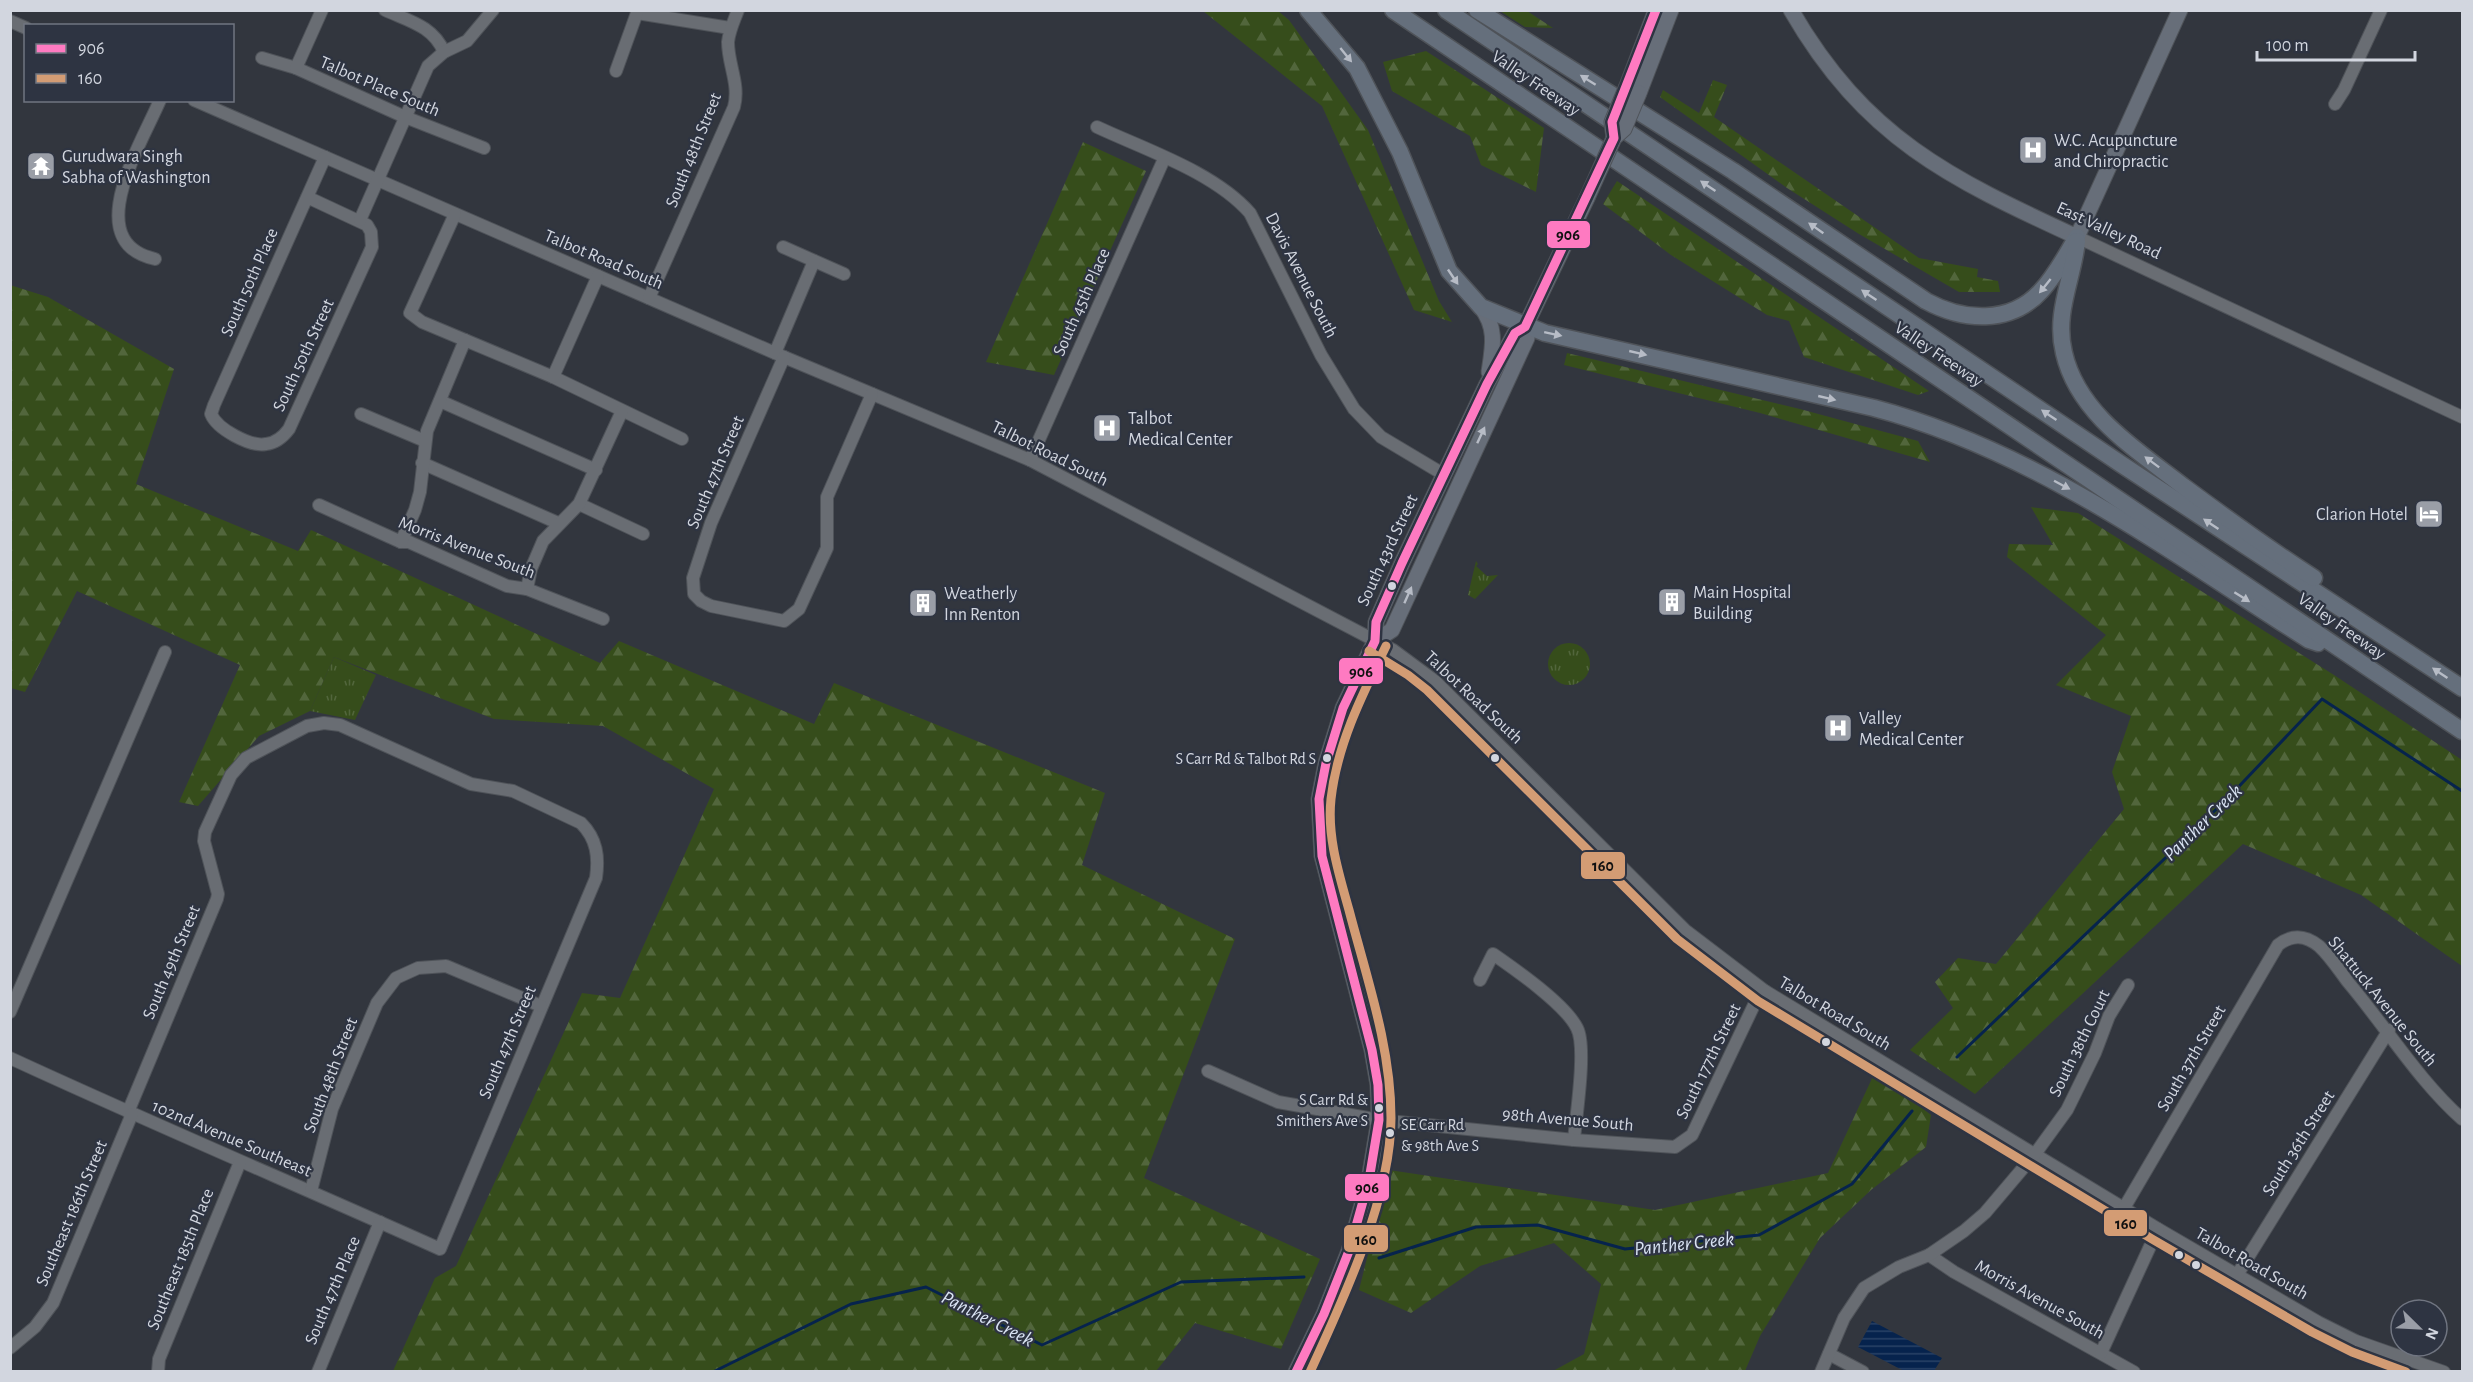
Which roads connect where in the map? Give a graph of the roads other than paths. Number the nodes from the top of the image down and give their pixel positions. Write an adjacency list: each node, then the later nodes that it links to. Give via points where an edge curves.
1 (322, 10): 21 (street)
2 (385, 10): 19 (street, via 428,28)
3 (493, 10): 19 (street, via 467,41)
4 (738, 10): 18 (street, South 48th Street)
5 (1308, 10): 43 (highway, one-way to 43, via 1357,68 1400,152 1449,271)
6 (1393, 10): 69 (highway, Valley Freeway)
7 (1409, 10): 73 (highway)
8 (1446, 10): 71 (highway, Valley Freeway, one-way to 8, via 2131,471)
9 (1477, 10): 36 (highway, one-way to 9, via 2041,292 2030,300 1997,315 1954,315 1926,302 1733,171)
10 (1656, 10): 23 (main road, South 43rd Street)
11 (1671, 10): 23 (main road, South 43rd Street)
12 (1791, 10): 36 (main road, East Valley Road, via 1835,78 1904,143 1983,193)
13 (2180, 10): 36 (main road)
14 (2381, 10): 26 (street)
15 (637, 12): 18 (street); 22 (street)
16 (10, 21): 17 (street)
17 (24, 27)
18 (730, 28): 42 (street, South 48th Street, via 734,107)
19 (444, 52): 27 (street, via 428,66)
20 (262, 58): 21 (street, Talbot Place South)
21 (296, 68): 27 (street, Talbot Place South)
22 (616, 71)
23 (1633, 90): 44 (main road, South 43rd Street, bridge, via 1624,129 1614,138)
24 (159, 102): 38 (street, via 122,187 117,214 129,247)
25 (199, 102): 30 (street, Talbot Road South)
26 (2335, 104)
27 (405, 117): 29 (street, Talbot Place South); 32 (street)
28 (1097, 128): 31 (street, Davis Avenue South)
29 (484, 148)
30 (325, 157): 32 (street, Talbot Road South); 33 (street, South 50th Place)
31 (1164, 159): 57 (street, South 45th Place); 60 (street, Davis Avenue South, via 1216,184 1241,202 1321,355 1354,409 1381,437)
32 (377, 180): 34 (street, Talbot Road South); 35 (street)
33 (307, 197): 35 (street); 54 (street, South 50th Place, via 214,405)
34 (455, 214): 41 (street, Talbot Road South); 45 (street, via 410,313)
35 (360, 220): 54 (street, South 50th Street, via 371,232 372,247 289,429 276,441 258,444)
36 (2077, 237): 53 (street, East Valley Road); 71 (highway, one-way to 36, via 2385,625 2235,525 2116,434 2096,412 2076,386 2062,339 2061,316 2075,264)
37 (783, 247): 39 (street)
38 (155, 259)
39 (814, 261): 40 (street); 46 (street, South 47th Street)
40 (844, 274)
41 (598, 276): 42 (street, Talbot Road South); 47 (street)
42 (650, 298): 46 (street, Talbot Road South)
43 (1480, 307): 44 (highway); 48 (main road, via 1491,320 1494,339)
44 (1526, 327): 48 (main road, South 43rd Street, via 1515,333); 68 (main road, South 43rd Street, one-way to 44, via 1392,630 1527,338); 69 (highway, one-way to 69, via 1874,408 1960,435 2069,488 2309,640)
45 (465, 340): 47 (street); 50 (street)
46 (780, 355): 49 (street, Talbot Road South); 49 (street, South 47th Street, via 711,523 693,578 694,594 701,602 784,621 799,609 827,548 827,497)
47 (553, 377): 51 (street)
48 (1486, 384): 60 (main road, South 43rd Street)
49 (872, 394): 57 (street, Talbot Road South)
50 (440, 401): 56 (street); 59 (street)
51 (622, 411): 55 (street); 59 (street)
52 (361, 414): 56 (street)
53 (2463, 417)
54 (214, 423)
55 (682, 439)
56 (425, 441): 58 (street)
57 (1030, 460): 68 (street, Talbot Road South)
58 (422, 463): 63 (street); 65 (street, via 415,510)
59 (596, 470): 61 (street)
60 (1443, 474): 68 (main road, South 43rd Street, via 1376,620)
61 (579, 504): 63 (street); 64 (street)
62 (319, 505): 65 (street, Morris Avenue South)
63 (558, 523): 66 (street, via 543,541)
64 (643, 534)
65 (400, 542): 66 (street, Morris Avenue South, via 410,542 507,586)
66 (526, 590): 67 (street, Morris Avenue South)
67 (603, 619)
68 (1375, 641): 79 (street, Talbot Road South, via 1435,681 1685,930); 87 (main road, via 1335,730 1319,799 1322,856 1372,1050)
69 (2340, 649): 74 (highway, Valley Freeway)
70 (165, 652): 81 (street)
71 (2418, 658): 72 (highway, Valley Freeway, one-way to 71)
72 (2463, 688)
73 (2463, 719)
74 (2463, 731)
75 (596, 847): 80 (street, South 47th Street, via 596,878); 85 (street, South 49th Street, via 581,823 513,791 471,784 340,725 307,726 246,758 231,775 205,832 217,900)
76 (2298, 936): 82 (street, Shattuck Avenue South, via 2319,946); 93 (street, South 37th Street, via 2288,937 2278,945)
77 (1480, 980): 88 (street, via 1493,954 1568,1015 1578,1029 1581,1045)
78 (2128, 985): 90 (street, South 38th Court, via 2109,1016 2067,1110)
79 (1765, 991): 89 (street, South 177th Street, via 1754,1005 1692,1135); 90 (street, Talbot Road South)
80 (541, 1006): 92 (street, South 48th Street, via 446,966 418,968 396,978 377,1003 332,1109); 96 (street, South 47th Street)
81 (10, 1011)
82 (2389, 1030): 86 (street, Shattuck Avenue South, via 2423,1079); 98 (street, South 36th Street)
83 (10, 1058): 85 (street, 102nd Avenue Southeast)
84 (1208, 1071): 87 (street, 98th Avenue South, via 1278,1102)
85 (130, 1113): 91 (street, 102nd Avenue Southeast); 99 (street, Southeast 186th Street, via 52,1303 34,1327)
86 (2463, 1119)
87 (1379, 1120): 88 (street, 98th Avenue South); 104 (main road, via 1369,1180 1349,1251)
88 (1574, 1140): 89 (street, 98th Avenue South, via 1675,1147)
89 (1681, 1144)
90 (2035, 1154): 93 (street, Talbot Road South); 97 (street, South 38th Court, via 1984,1213)
91 (240, 1162): 92 (street, 102nd Avenue Southeast); 102 (street, Southeast 185th Place, via 159,1359)
92 (311, 1191): 94 (street, 102nd Avenue Southeast)
93 (2124, 1208): 95 (street, Talbot Road South)
94 (380, 1222): 96 (street, 102nd Avenue Southeast); 103 (street, South 47th Place)
95 (2158, 1229): 98 (street, Talbot Road South); 100 (street)
96 (440, 1249)
97 (1929, 1255): 100 (street, Morris Avenue South); 101 (street, South 38th Court, via 1864,1288 1844,1318)
98 (2237, 1275): 108 (street, Talbot Road South, via 2356,1341)
99 (10, 1348)
100 (2101, 1353): 107 (street, Morris Avenue South)
101 (1829, 1354): 105 (street, South 38th Court); 106 (street)
102 (158, 1371)
103 (318, 1371)
104 (1296, 1371)
105 (1821, 1371)
106 (1863, 1371)
107 (2134, 1371)
108 (2444, 1371)

